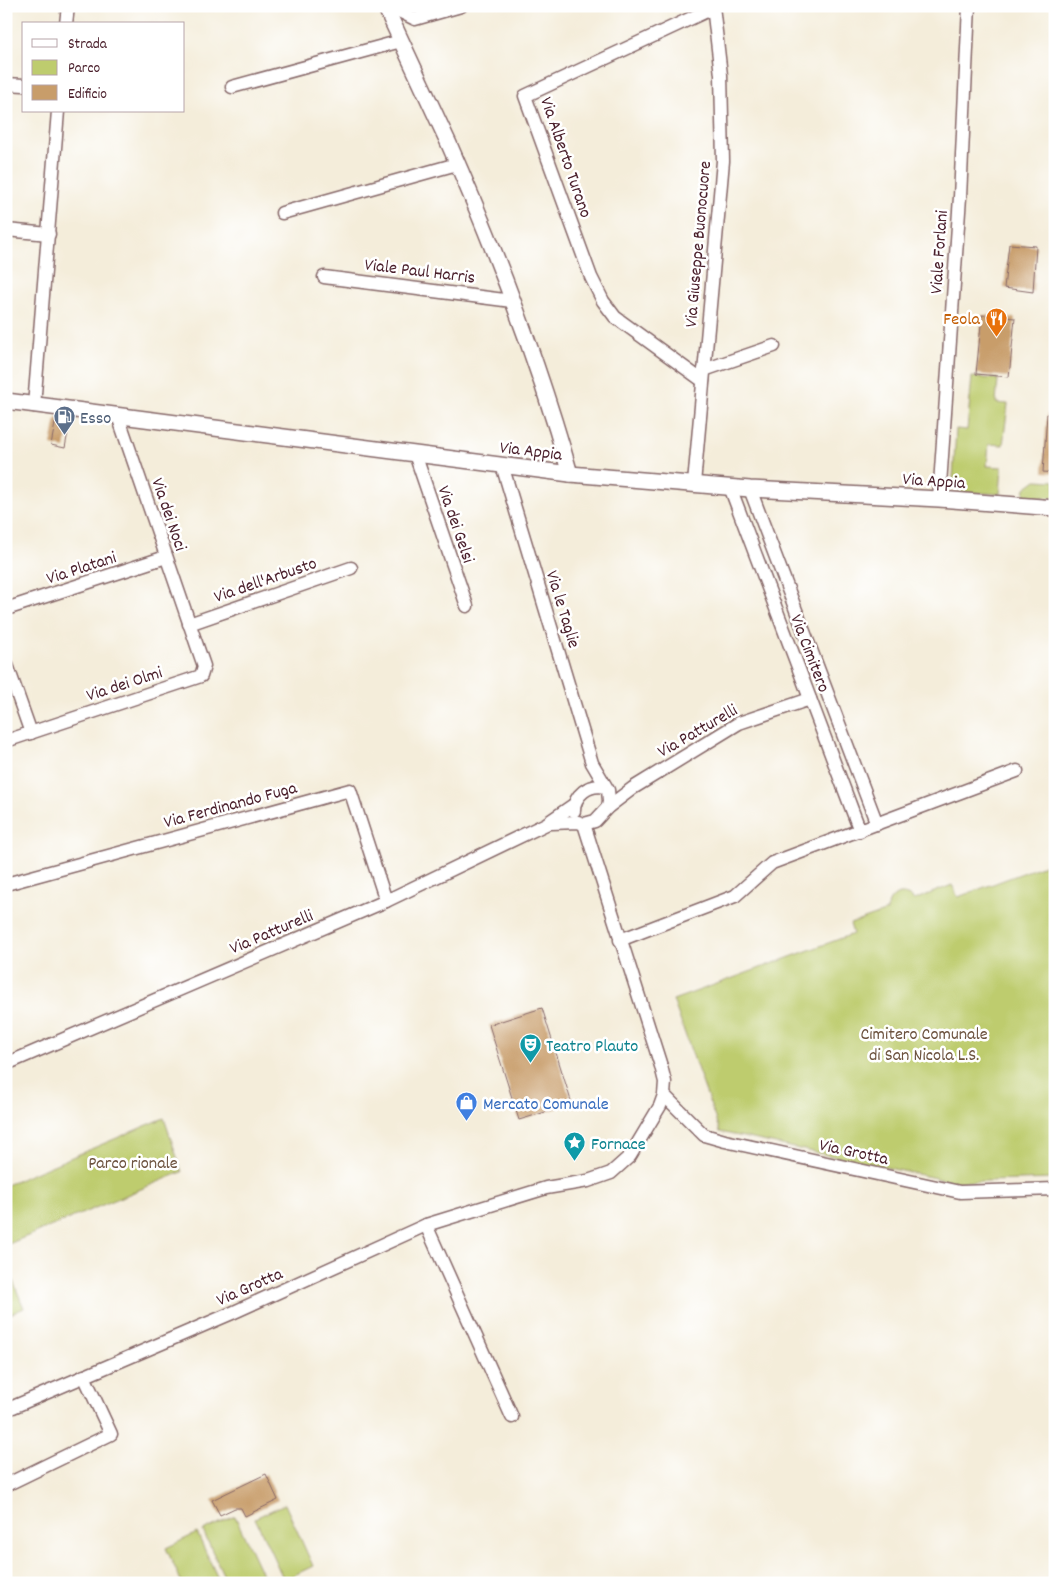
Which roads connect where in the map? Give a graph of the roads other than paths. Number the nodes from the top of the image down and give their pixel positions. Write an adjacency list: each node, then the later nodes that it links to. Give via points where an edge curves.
1 (68, 6): 6 (street)
2 (387, 6): 3 (street, via 415,19); 7 (street, Viale Paul Harris)
3 (461, 6)
4 (969, 6): 29 (street, Viale Forlani, via 960,197)
5 (713, 7): 19 (street, Via Giuseppe Buonocuore, via 721,75 723,161); 19 (street, Via Alberto Turano, via 525,96 591,277 603,301 615,317)
6 (66, 22)
7 (401, 41): 10 (street); 12 (street, Viale Paul Harris)
8 (6, 84): 9 (street)
9 (22, 85)
10 (232, 87)
11 (58, 112): 15 (street)
12 (457, 164): 13 (street); 17 (street, Viale Paul Harris)
13 (282, 213)
14 (6, 230): 15 (street)
15 (49, 234): 21 (street)
16 (324, 277): 17 (street, Viale Paul Harris)
17 (512, 301): 25 (street, Viale Paul Harris, via 540,376)
18 (774, 346): 19 (street)
19 (704, 375): 26 (street, Via Giuseppe Buonocuore)
20 (6, 401): 21 (street, Via Appia)
21 (34, 406): 22 (street, Via Appia)
22 (118, 416): 23 (street, Via Appia); 31 (street, Via dei Noci)
23 (415, 454): 24 (street, Via Appia); 33 (street, Via dei Gelsi)
24 (502, 465): 25 (street, Via Appia); 40 (street, Via le Taglie)
25 (570, 474): 26 (street, Via Appia)
26 (694, 484): 27 (street, Via Appia)
27 (730, 487): 28 (street, Via Appia); 37 (street, Via Cimitero)
28 (750, 489): 29 (street, Via Appia); 49 (street, Via Cimitero)
29 (939, 499): 30 (street, Via Appia)
30 (1055, 508)
31 (166, 557): 34 (street, Via Platani); 35 (street, Via dei Noci)
32 (351, 568): 35 (street, Via dell'Arbusto)
33 (467, 606)
34 (6, 609)
35 (190, 624): 38 (street, Via dei Olmi, via 204,666 201,676)
36 (6, 662): 38 (street)
37 (810, 698): 44 (street, Via Patturelli, via 739,722); 50 (street, Via Cimitero)
38 (31, 733): 39 (street, Via dei Olmi)
39 (6, 741)
40 (592, 763): 42 (street, Via le Taglie); 43 (street, Via le Taglie)
41 (1017, 771): 49 (street)
42 (589, 788): 43 (street, Via Patturelli, via 599,785); 45 (street, Via Patturelli)
43 (606, 788): 44 (street, Via Patturelli); 46 (street, via 610,801)
44 (632, 788): 46 (street, Via Patturelli)
45 (575, 804): 47 (street, via 574,814); 48 (street, Via Patturelli)
46 (608, 807): 47 (street, Via Patturelli)
47 (586, 822): 48 (street, Via Patturelli); 53 (street)
48 (546, 824): 52 (street, Via Patturelli)
49 (877, 824): 50 (street)
50 (860, 831): 53 (street, via 772,863 735,896)
51 (6, 884): 52 (street, Via Ferdinando Fuga, via 350,790)
52 (386, 901): 54 (street, Via Patturelli)
53 (620, 940): 55 (street, via 661,1066)
54 (6, 1064)
55 (664, 1095): 56 (street, Via Grotta, via 704,1135 725,1141 960,1192); 57 (street, Via Grotta, via 638,1145 611,1173 588,1181 546,1188)
56 (1055, 1189)
57 (426, 1225): 58 (street, Via Grotta); 60 (street)
58 (84, 1376): 59 (street, Via Grotta); 61 (street, via 111,1434)
59 (7, 1407)
60 (512, 1417)
61 (6, 1485)

